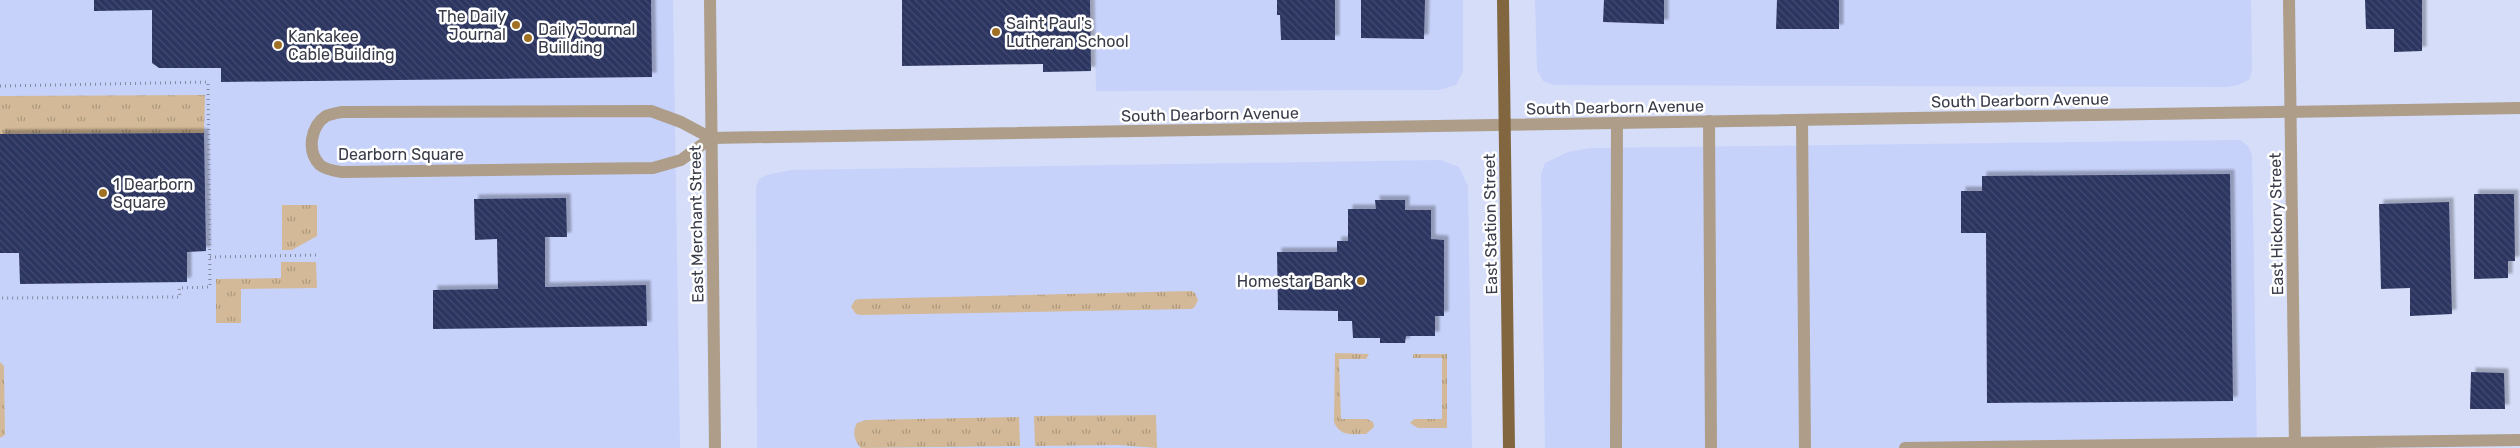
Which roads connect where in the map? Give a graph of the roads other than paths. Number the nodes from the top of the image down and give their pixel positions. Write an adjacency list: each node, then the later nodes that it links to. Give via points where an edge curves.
1 (710, 0): 10 (street, East Merchant Street)
2 (1503, 0): 9 (main road, East Station Street)
3 (2289, 0): 5 (street, East Hickory Street)
4 (2520, 108): 5 (street, South Dearborn Avenue)
5 (2290, 112): 6 (street, South Dearborn Avenue); 13 (street, East Hickory Street)
6 (1802, 120): 7 (street, South Dearborn Avenue); 20 (street)
7 (1709, 121): 8 (street, South Dearborn Avenue); 19 (street)
8 (1617, 123): 9 (street, South Dearborn Avenue); 18 (street)
9 (1504, 125): 10 (street, South Dearborn Avenue); 17 (main road, East Station Street)
10 (711, 138): 10 (street, Dearborn Square, via 651,110 342,112 327,116 317,124 312,147 320,165 342,172 653,168 682,160); 16 (street, East Merchant Street)
11 (2520, 440): 13 (street)
12 (2198, 446): 13 (street); 15 (street)
13 (2295, 446)
14 (2031, 447): 15 (street); 21 (street)
15 (2128, 447)
16 (715, 448)
17 (1509, 448)
18 (1616, 448)
19 (1711, 448)
20 (1805, 448)
21 (1905, 448)

